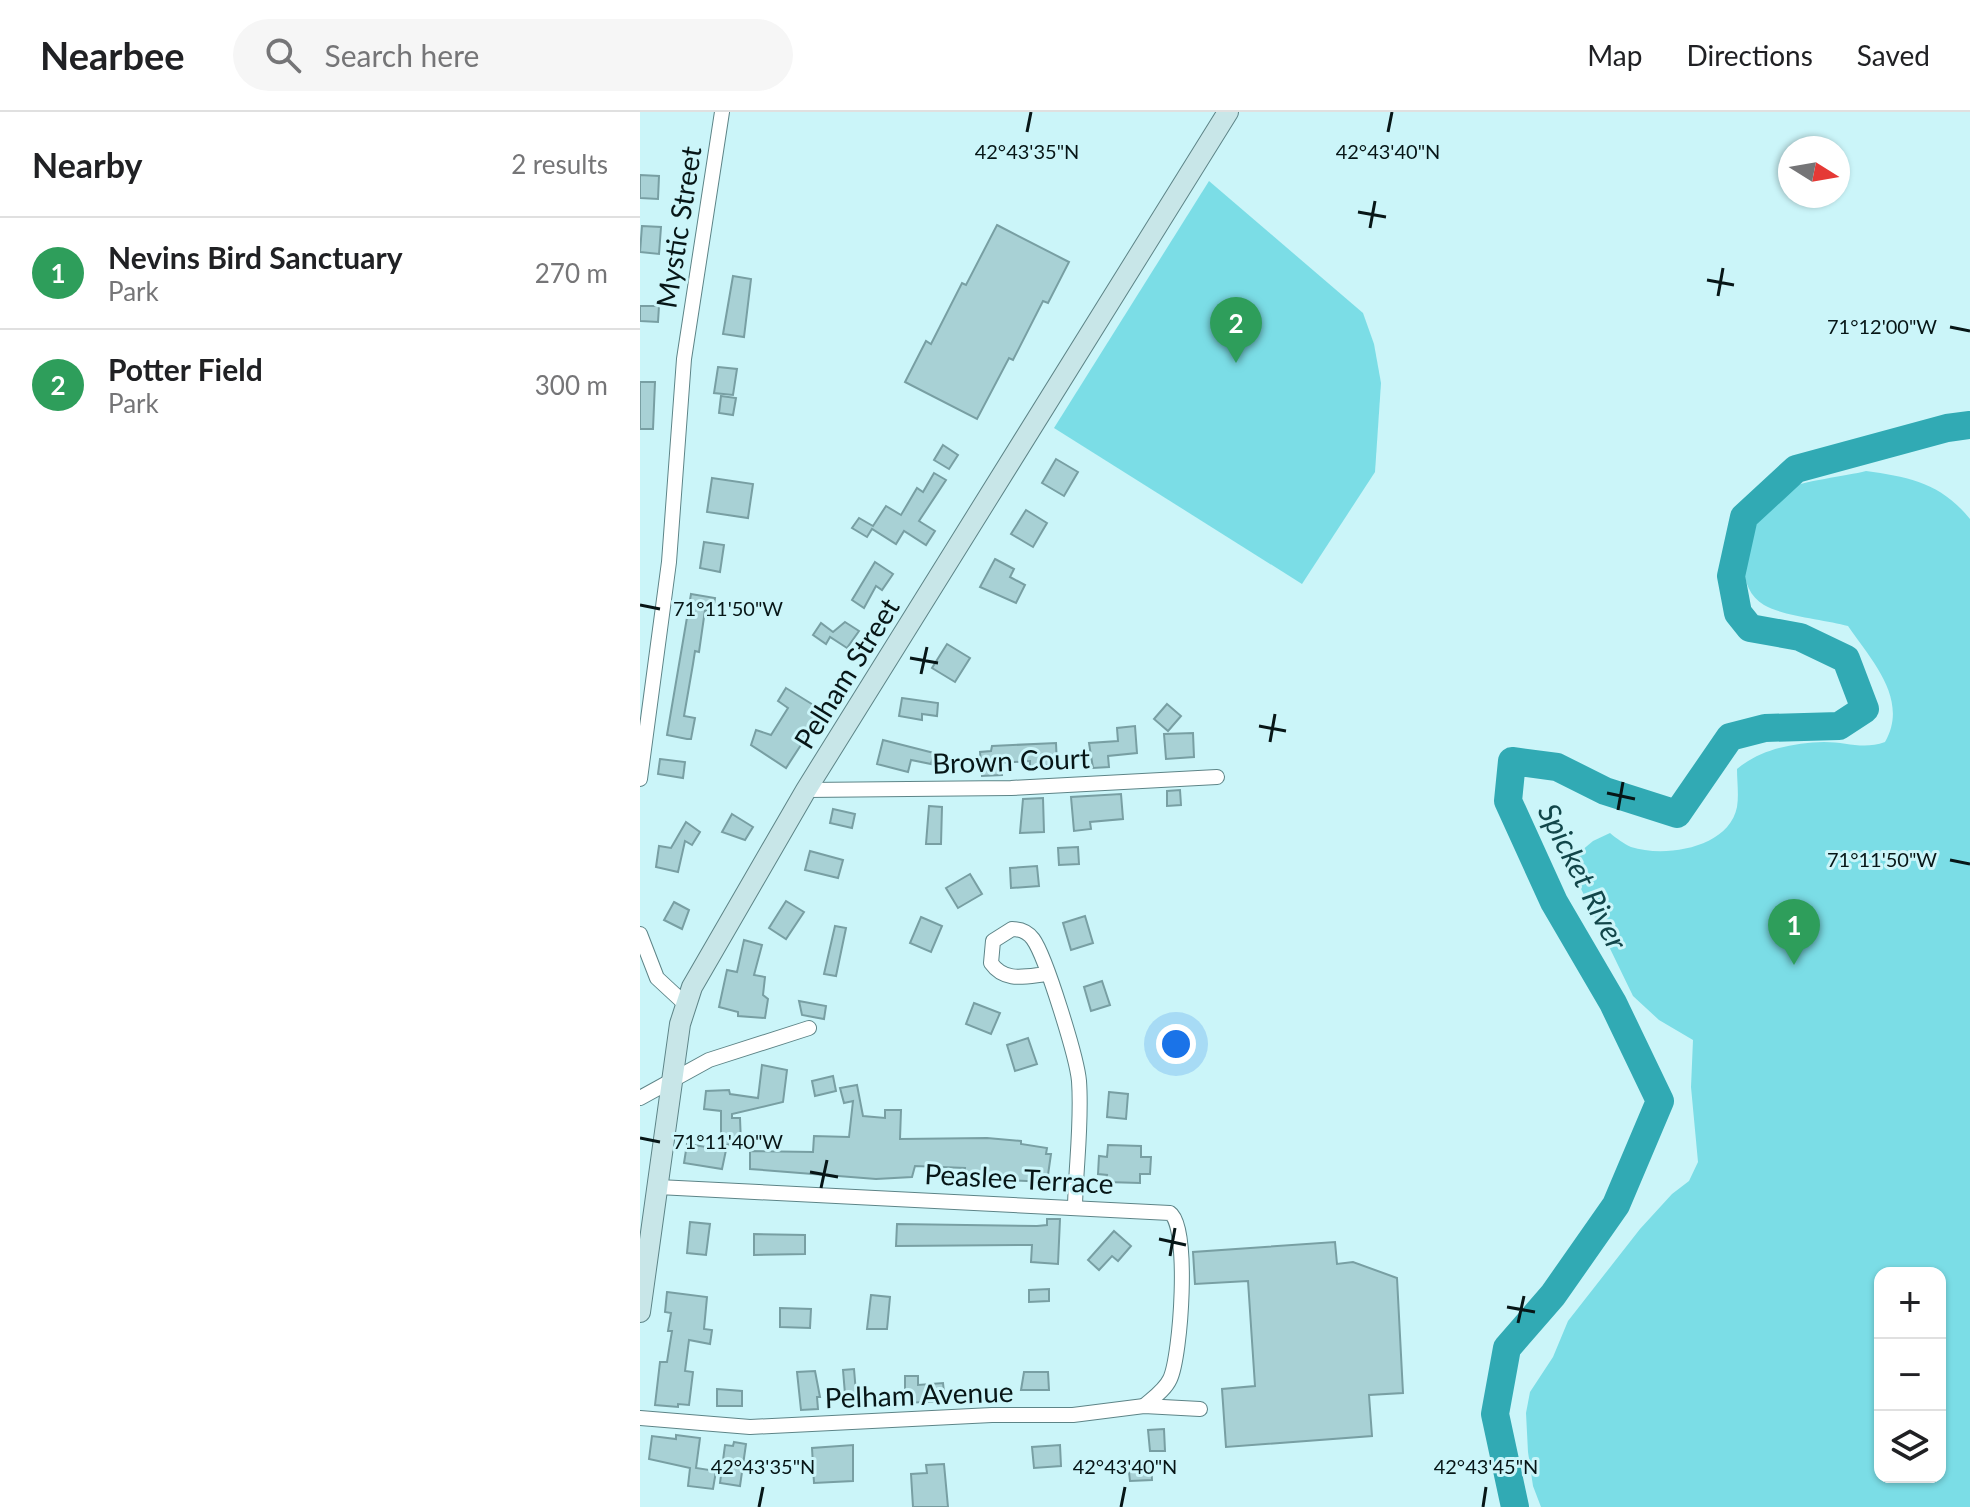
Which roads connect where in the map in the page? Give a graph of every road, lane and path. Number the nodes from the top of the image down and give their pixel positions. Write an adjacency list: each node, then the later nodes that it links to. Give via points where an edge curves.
1 (722, 112): 4 (street, Mystic Street, via 684,359 669,562)
2 (1228, 112): 5 (main road, Pelham Street)
3 (1217, 777): 5 (street, Brown Court, via 1011,788)
4 (640, 779)
5 (806, 790): 8 (main road, Pelham Street)
6 (640, 934): 8 (street, via 657,978)
7 (1047, 974): 13 (street, via 1078,1070)
8 (684, 1003): 10 (main road, Pelham Street)
9 (809, 1028): 10 (street)
10 (676, 1076): 11 (street); 12 (main road, Pelham Street)
11 (640, 1098)
12 (658, 1187): 13 (street, Peaslee Terrace); 14 (main road, Pelham Street)
13 (1075, 1206): 15 (street, Peaslee Terrace, via 1160,1210 1177,1221 1178,1352 1170,1379)
14 (640, 1312)
15 (1144, 1406): 16 (street, Pelham Avenue); 17 (street, Pelham Avenue, via 1073,1415 750,1427)
16 (1200, 1409)
17 (640, 1418)

